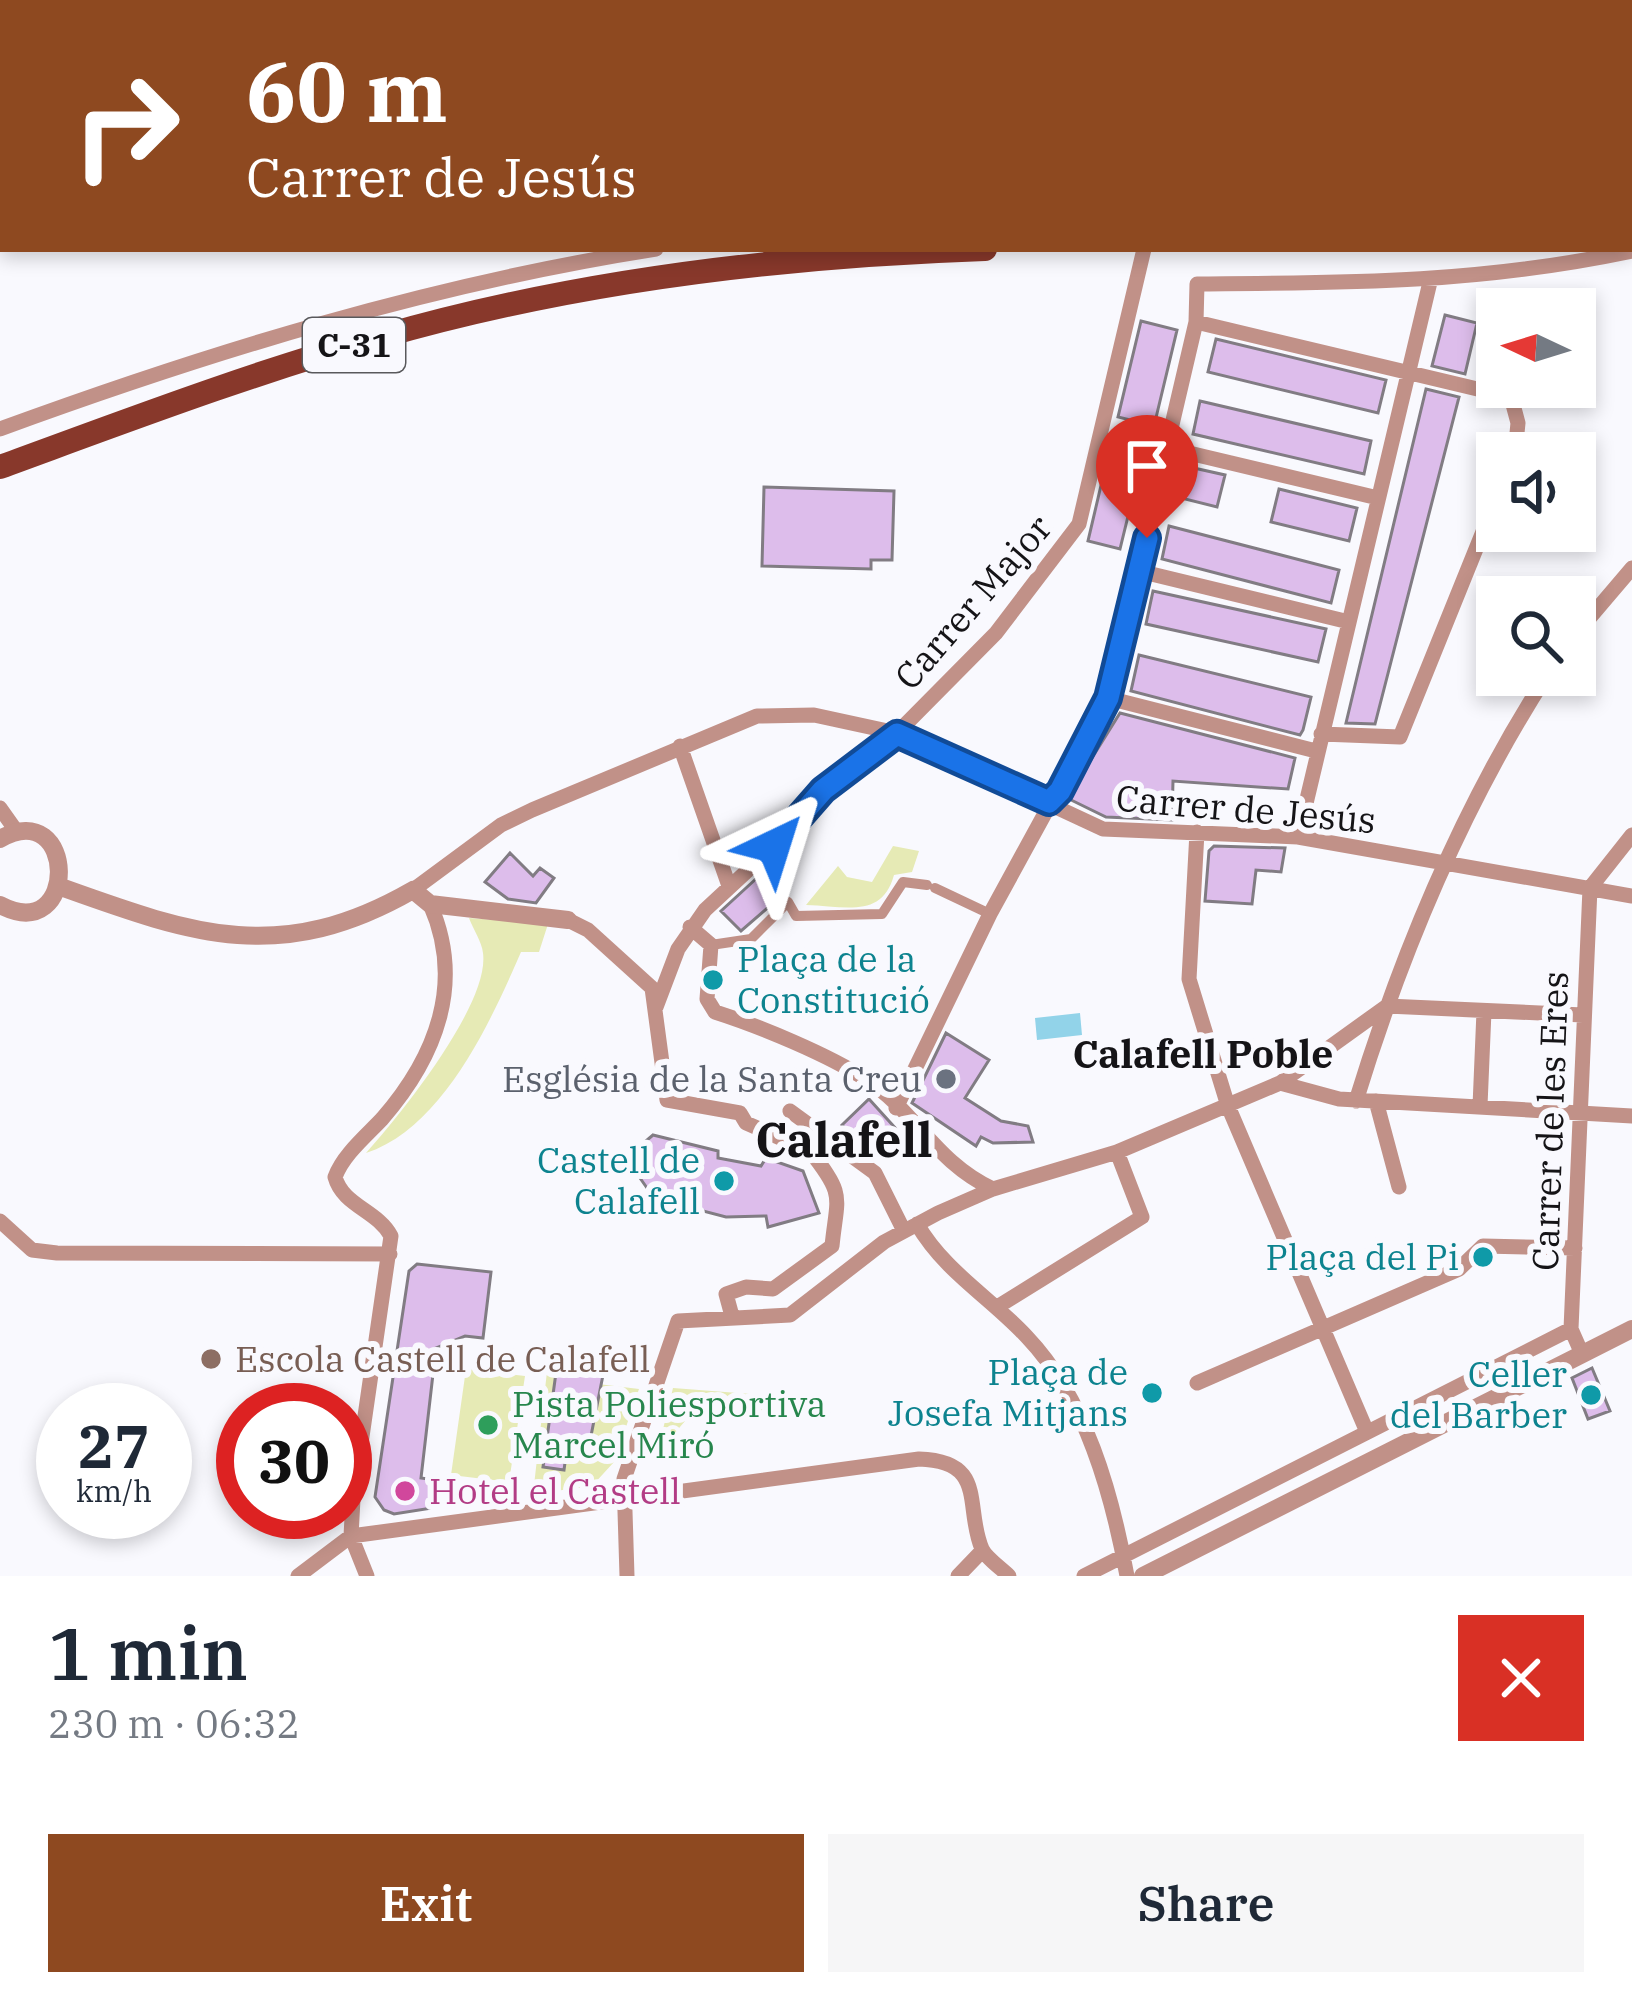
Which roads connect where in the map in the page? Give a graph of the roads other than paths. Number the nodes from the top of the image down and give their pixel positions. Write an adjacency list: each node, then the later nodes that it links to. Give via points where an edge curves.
1 (636, 252): 8 (street, via 395,302)
2 (943, 252): 11 (main road, C-31, via 719,268 520,302 341,349)
3 (1143, 252): 20 (street, Carrer Major, via 1079,524 996,633)
4 (1627, 252): 5 (street)
5 (1430, 282): 6 (street, via 1197,284); 7 (street)
6 (1196, 322): 7 (street); 10 (street)
7 (1407, 371): 9 (street, via 1511,397); 12 (street)
8 (0, 430)
9 (1517, 432)
10 (1168, 448): 12 (street); 15 (street)
11 (0, 467)
12 (1378, 498): 17 (street)
13 (1476, 548): 21 (street, via 1400,737)
14 (1632, 568): 16 (street)
15 (1139, 571): 17 (street); 19 (street)
16 (1596, 610)
17 (1349, 622): 21 (street)
18 (1534, 696): 29 (street)
19 (1108, 698): 21 (street); 23 (street)
20 (897, 734): 22 (street, Carrer de Jesús, via 784,713); 23 (street, Carrer de Jesús); 31 (street, Carrer Major, via 823,790)
21 (1318, 742): 28 (street)
22 (680, 746): 31 (street); 33 (street, Carrer de Jesús, via 501,825)
23 (1049, 802): 25 (street, Carrer de Jesús, via 1103,829); 37 (street)
24 (0, 808): 26 (street)
25 (1197, 832): 28 (street, Carrer de Jesús); 48 (street, via 1189,979)
26 (9, 835): 30 (street, via 39,835 52,845)
27 (1632, 835): 32 (street)
28 (1298, 837): 29 (street, Carrer de Jesús)
29 (1444, 862): 32 (street, Carrer de Jesús); 42 (street)
30 (58, 886): 33 (street, via 141,919 218,936 304,933); 35 (street, via 37,909)
31 (729, 886): 39 (street, Carrer Major)
32 (1590, 889): 34 (street, Carrer de Jesús); 44 (street, Carrer de les Eres)
33 (413, 890): 36 (street)
34 (1632, 896)
35 (0, 904)
36 (430, 904): 38 (street); 62 (street, via 448,996 437,1034 413,1080 335,1178 344,1196 383,1222)
37 (990, 914): 40 (street, via 903,882 882,914 796,916 788,902 751,939); 50 (street)
38 (568, 920): 41 (street, via 652,988)
39 (690, 926): 40 (street); 41 (street)
40 (711, 945): 50 (street, via 707,999 715,1012 866,1079)
41 (656, 1006): 55 (street, via 664,1096 740,1113 746,1124)
42 (1387, 1006): 43 (street); 45 (street); 46 (street)
43 (1484, 1011): 44 (street); 49 (street)
44 (1583, 1015): 52 (street, Carrer de les Eres)
45 (1280, 1083): 46 (street); 48 (street)
46 (1356, 1101): 47 (street)
47 (1376, 1101): 49 (street); 57 (street)
48 (1228, 1106): 56 (street); 65 (street)
49 (1480, 1106): 52 (street)
50 (896, 1108): 58 (street, via 963,1175)
51 (790, 1111): 54 (street)
52 (1582, 1113): 53 (street); 61 (street, Carrer de les Eres)
53 (1632, 1116)
54 (824, 1134): 55 (street); 60 (street, via 875,1173)
55 (810, 1151): 64 (street, via 832,1180 840,1210 832,1246 772,1289 726,1294)
56 (1117, 1152): 58 (street); 63 (street, via 1142,1217)
57 (1399, 1187)
58 (992, 1189): 60 (street)
59 (0, 1221): 62 (street, via 32,1250)
60 (910, 1227): 63 (street); 64 (street, via 790,1315)
61 (1575, 1248): 65 (street, via 1483,1246 1459,1269); 66 (street, Carrer de les Eres)
62 (390, 1254): 70 (street)
63 (997, 1307): 77 (street, via 1057,1372 1077,1411)
64 (732, 1316): 72 (street, via 678,1321 672,1329)
65 (1322, 1328): 69 (street); 71 (street)
66 (1571, 1329): 68 (street, Carrer de les Eres); 71 (street)
67 (1632, 1329): 68 (street)
68 (1582, 1354): 85 (street)
69 (1197, 1383)
70 (372, 1384)
71 (1367, 1432): 77 (street)
72 (623, 1496): 73 (street); 76 (street, via 932,1459 966,1480); 80 (street)
73 (372, 1533)
74 (347, 1539): 78 (street)
75 (352, 1539): 79 (street)
76 (982, 1550): 81 (street); 82 (street)
77 (1124, 1557): 83 (street); 84 (street)
78 (298, 1576)
79 (368, 1576)
80 (627, 1576)
81 (958, 1576)
82 (1009, 1576)
83 (1084, 1576)
84 (1127, 1576)
85 (1143, 1576)

